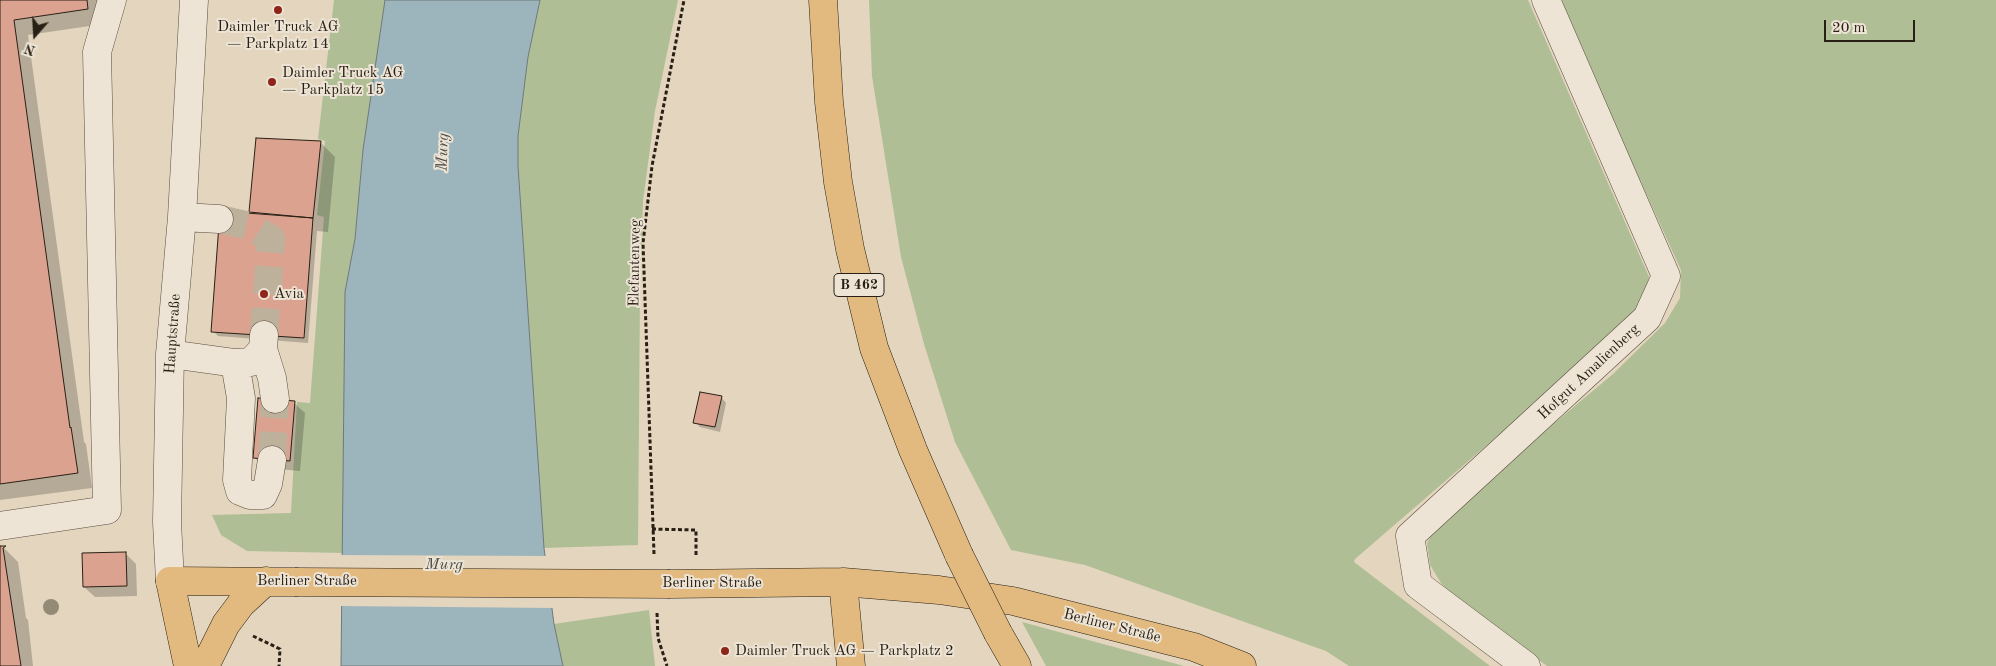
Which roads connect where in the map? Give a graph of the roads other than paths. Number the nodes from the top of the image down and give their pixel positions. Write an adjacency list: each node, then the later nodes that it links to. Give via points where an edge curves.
1 (112, 0): 11 (street, via 97,52 107,510)
2 (194, 0): 5 (street, Hauptstraße)
3 (823, 0): 18 (main road, B 462, bridge, via 828,102 838,182 874,348 913,450 959,555)
4 (1546, 0): 20 (street, Hofgut Amalienberg, via 1666,276 1647,318 1410,536 1418,585)
5 (182, 217): 6 (street); 7 (street, Hauptstraße)
6 (219, 219)
7 (170, 354): 8 (street); 12 (street, Hauptstraße, via 167,522)
8 (223, 360): 9 (street, via 251,362 264,342); 10 (street, via 241,398 240,492 263,495)
9 (275, 400)
10 (272, 460)
11 (0, 526)
12 (170, 581): 13 (main road, Berliner Straße); 15 (main road, Hauptstraße)
13 (266, 581): 14 (main road, Berliner Straße, bridge); 16 (main road, via 241,604 226,624)
14 (843, 582): 17 (main road); 19 (main road, Berliner Straße, via 938,590 1013,601 1194,647)
15 (188, 666)
16 (205, 666)
17 (851, 666)
18 (1017, 666)
19 (1242, 666)
20 (1526, 666)

